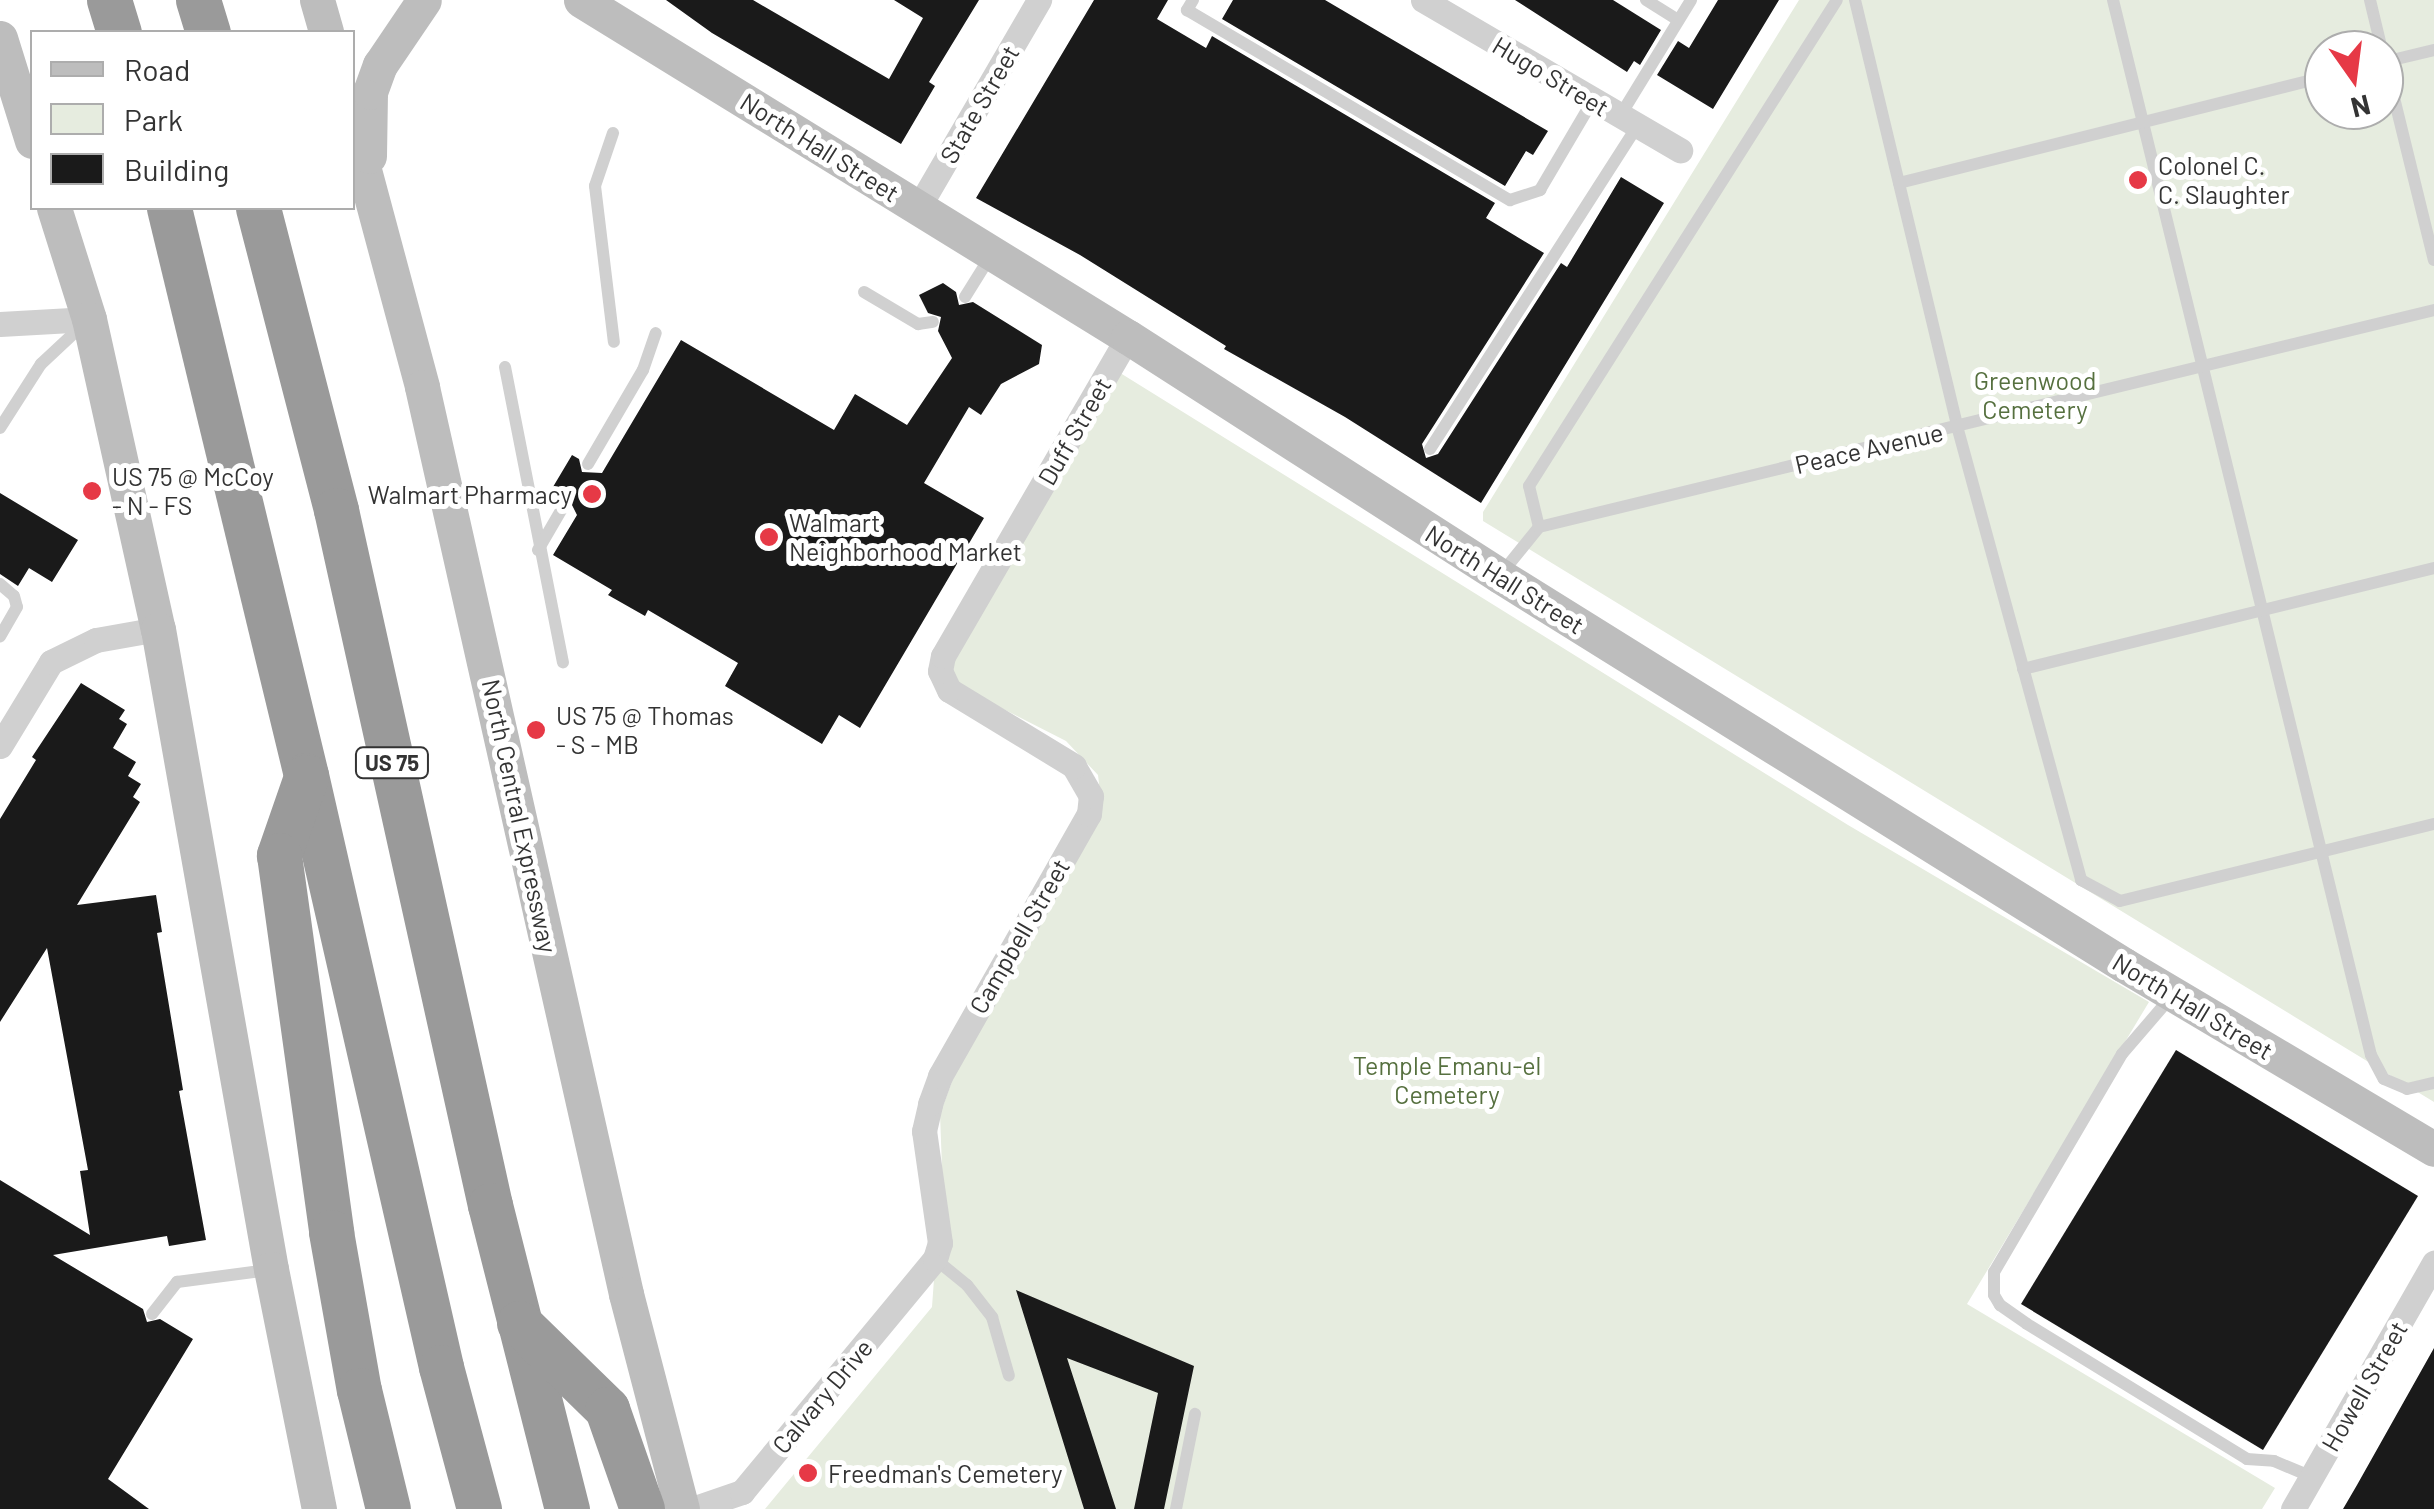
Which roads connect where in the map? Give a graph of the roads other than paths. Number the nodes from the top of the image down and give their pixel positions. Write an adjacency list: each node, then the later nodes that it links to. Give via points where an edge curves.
1 (109, 0): 16 (highway)
2 (198, 0): 17 (highway)
3 (317, 0): 18 (main road)
4 (424, 0): 32 (main road, via 380,64 370,92)
5 (581, 0): 34 (main road, North Hall Street)
6 (1040, 0): 34 (street, State Street)
7 (1192, 0): 24 (lane, via 1187,10 1510,200 1540,190)
8 (1423, 0): 24 (street, Hugo Street)
9 (1646, 0): 15 (lane)
10 (1691, 0): 15 (lane)
11 (1837, 0): 56 (lane, via 1530,486)
12 (1854, 0): 33 (lane)
13 (2113, 0): 25 (lane)
14 (2370, 0): 19 (lane)
15 (1678, 20): 26 (lane)
16 (118, 30)
17 (207, 30)
18 (325, 30)
19 (2377, 30)
20 (0, 38): 29 (main road)
21 (2434, 50): 22 (lane)
22 (2404, 55)
23 (2304, 82): 25 (lane)
24 (1593, 100): 26 (street, Hugo Street)
25 (2144, 120): 33 (lane); 49 (lane)
26 (1628, 121): 31 (street, Hugo Street); 53 (lane)
27 (2402, 130): 39 (lane)
28 (613, 133): 48 (lane, via 595,186)
29 (30, 135)
30 (355, 136): 32 (main road, North Central Expressway)
31 (1680, 150)
32 (368, 182): 87 (main road, North Central Expressway, via 427,405 626,1294)
33 (1899, 183): 51 (lane)
34 (918, 208): 38 (main road, North Hall Street)
35 (55, 210): 43 (main road)
36 (170, 210): 68 (highway)
37 (259, 210): 78 (highway, US 75, via 340,527)
38 (992, 253): 41 (lane); 47 (main road, North Hall Street)
39 (2434, 260)
40 (864, 292): 44 (lane, via 918,324)
41 (965, 297)
42 (2434, 310): 49 (lane, Peace Avenue)
43 (89, 319): 45 (street); 52 (lane, via 42,364); 62 (main road)
44 (933, 322)
45 (0, 324)
46 (656, 332): 54 (lane, via 643,370)
47 (1128, 338): 59 (main road, North Hall Street); 66 (street, Duff Street, via 942,656)
48 (614, 342)
49 (2204, 366): 51 (lane, Peace Avenue); 61 (lane)
50 (505, 367): 57 (lane)
51 (1957, 426): 56 (lane, Peace Avenue); 65 (lane)
52 (0, 428)
53 (1430, 449)
54 (588, 464)
55 (562, 507): 57 (lane)
56 (1539, 527): 59 (lane)
57 (538, 550): 64 (lane)
58 (2434, 568): 61 (lane)
59 (1500, 576): 71 (main road, North Hall Street)
60 (0, 584): 63 (lane, via 18,606)
61 (2265, 610): 65 (lane); 70 (lane)
62 (158, 630): 67 (street, via 96,640 51,662); 76 (main road)
63 (0, 636)
64 (563, 662)
65 (2024, 669): 70 (lane, via 2081,880 2120,901)
66 (944, 683): 74 (street, Campbell Street, via 1074,766 1091,796 1089,814 930,1104 924,1132 940,1243)
67 (0, 746)
68 (306, 775): 83 (highway, via 279,855 330,1232); 84 (highway)
69 (2434, 824): 70 (lane)
70 (2323, 851): 72 (lane, via 2371,1055 2384,1078 2407,1089)
71 (2174, 994): 73 (main road, North Hall Street); 81 (lane, via 2122,1054 1992,1284 2000,1305 2247,1460 2274,1461)
72 (2434, 1083)
73 (2434, 1149)
74 (936, 1259): 79 (lane, via 992,1317); 88 (street, Calvary Drive, via 742,1492)
75 (2434, 1263): 81 (street, Howell Street)
76 (271, 1270): 77 (lane, via 176,1282); 82 (main road)
77 (152, 1314)
78 (518, 1321): 85 (highway, US 75); 86 (highway, via 607,1410)
79 (1009, 1376)
80 (1194, 1414): 89 (lane)
81 (2312, 1476): 90 (street, Howell Street)
82 (318, 1509)
83 (388, 1509)
84 (479, 1509)
85 (567, 1509)
86 (642, 1509)
87 (682, 1509)
88 (692, 1509)
89 (1176, 1509)
90 (2293, 1509)

